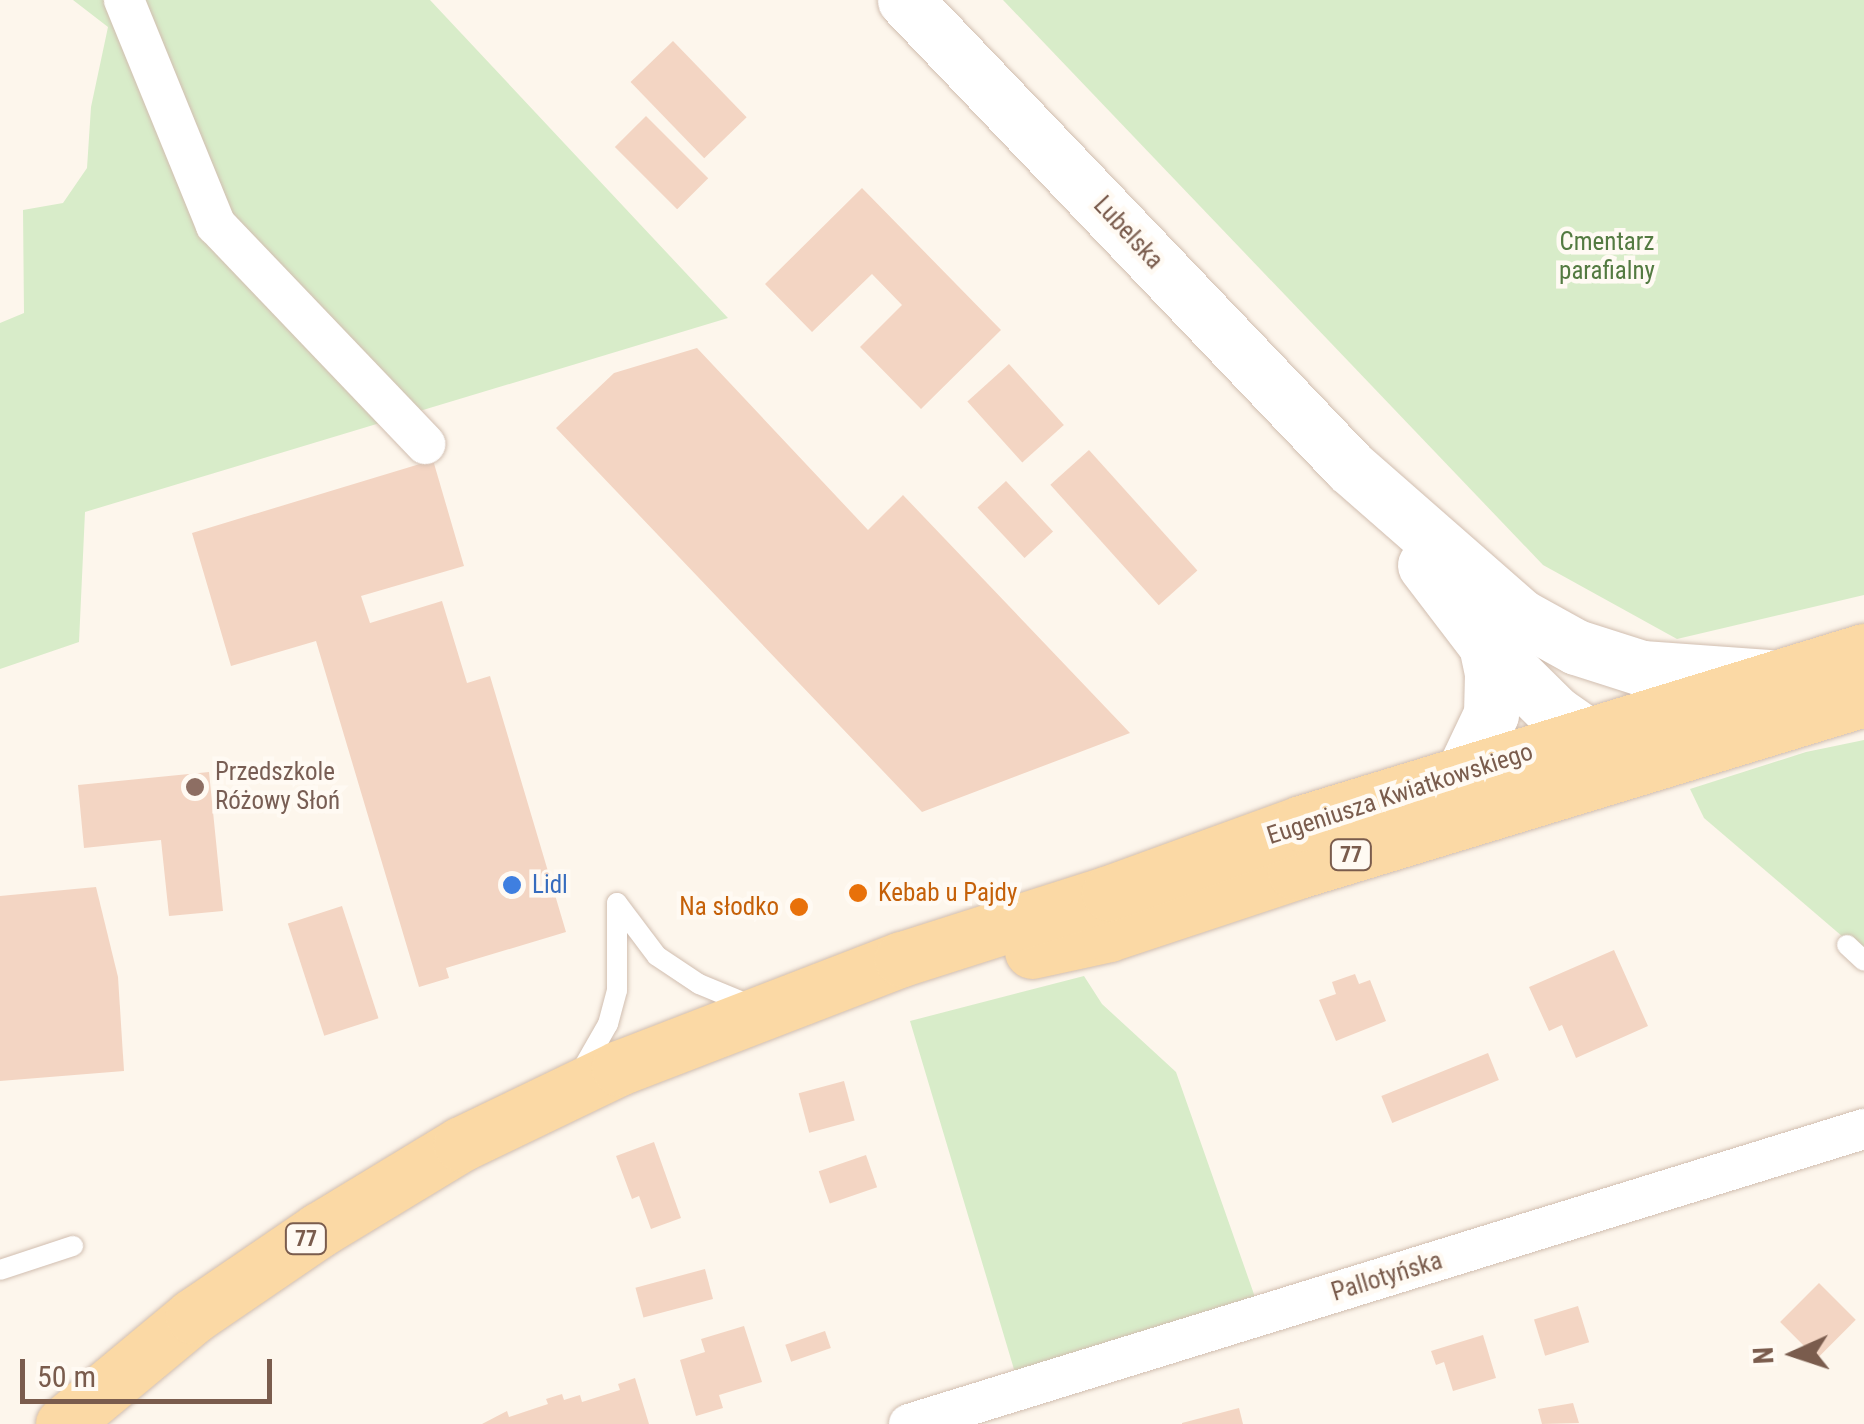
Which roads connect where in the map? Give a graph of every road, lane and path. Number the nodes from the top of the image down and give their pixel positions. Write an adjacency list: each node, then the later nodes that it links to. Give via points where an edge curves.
1 (124, 0): 3 (street, via 216,225)
2 (905, 0): 4 (main road, Lubelska)
3 (425, 444)
4 (1503, 630): 6 (main road, Lubelska, via 1642,668); 8 (main road, Lubelska, via 1556,712); 10 (main road, via 1490,714)
5 (1864, 650): 6 (main road, Eugeniusza Kwiatkowskiego / 77)
6 (1776, 677): 8 (main road, Eugeniusza Kwiatkowskiego / 77)
7 (1864, 698): 9 (main road, Eugeniusza Kwiatkowskiego / 77)
8 (1586, 735): 9 (main road, Lubelska); 10 (main road, Eugeniusza Kwiatkowskiego / 77); 11 (main road, via 1573,765)
9 (1652, 763): 11 (main road, Eugeniusza Kwiatkowskiego / 77)
10 (1463, 773): 14 (main road, Eugeniusza Kwiatkowskiego / 77, via 902,959)
11 (1542, 797): 14 (main road, Eugeniusza Kwiatkowskiego / 77, via 1109,934)
12 (1848, 945): 13 (lane)
13 (1864, 961)
14 (828, 991): 15 (main road, Eugeniusza Kwiatkowskiego / 77)
15 (766, 1012): 16 (main road, Eugeniusza Kwiatkowskiego / 77); 16 (lane, via 698,984 657,956 617,904 617,990 608,1024)
16 (572, 1089): 21 (main road, Eugeniusza Kwiatkowskiego / 77, via 437,1158 253,1272)
17 (1864, 1129): 20 (street, Pallotyńska)
18 (73, 1246): 19 (lane)
19 (0, 1270)
20 (991, 1412): 22 (street, Pallotyńska)
21 (63, 1424)
22 (909, 1424)

